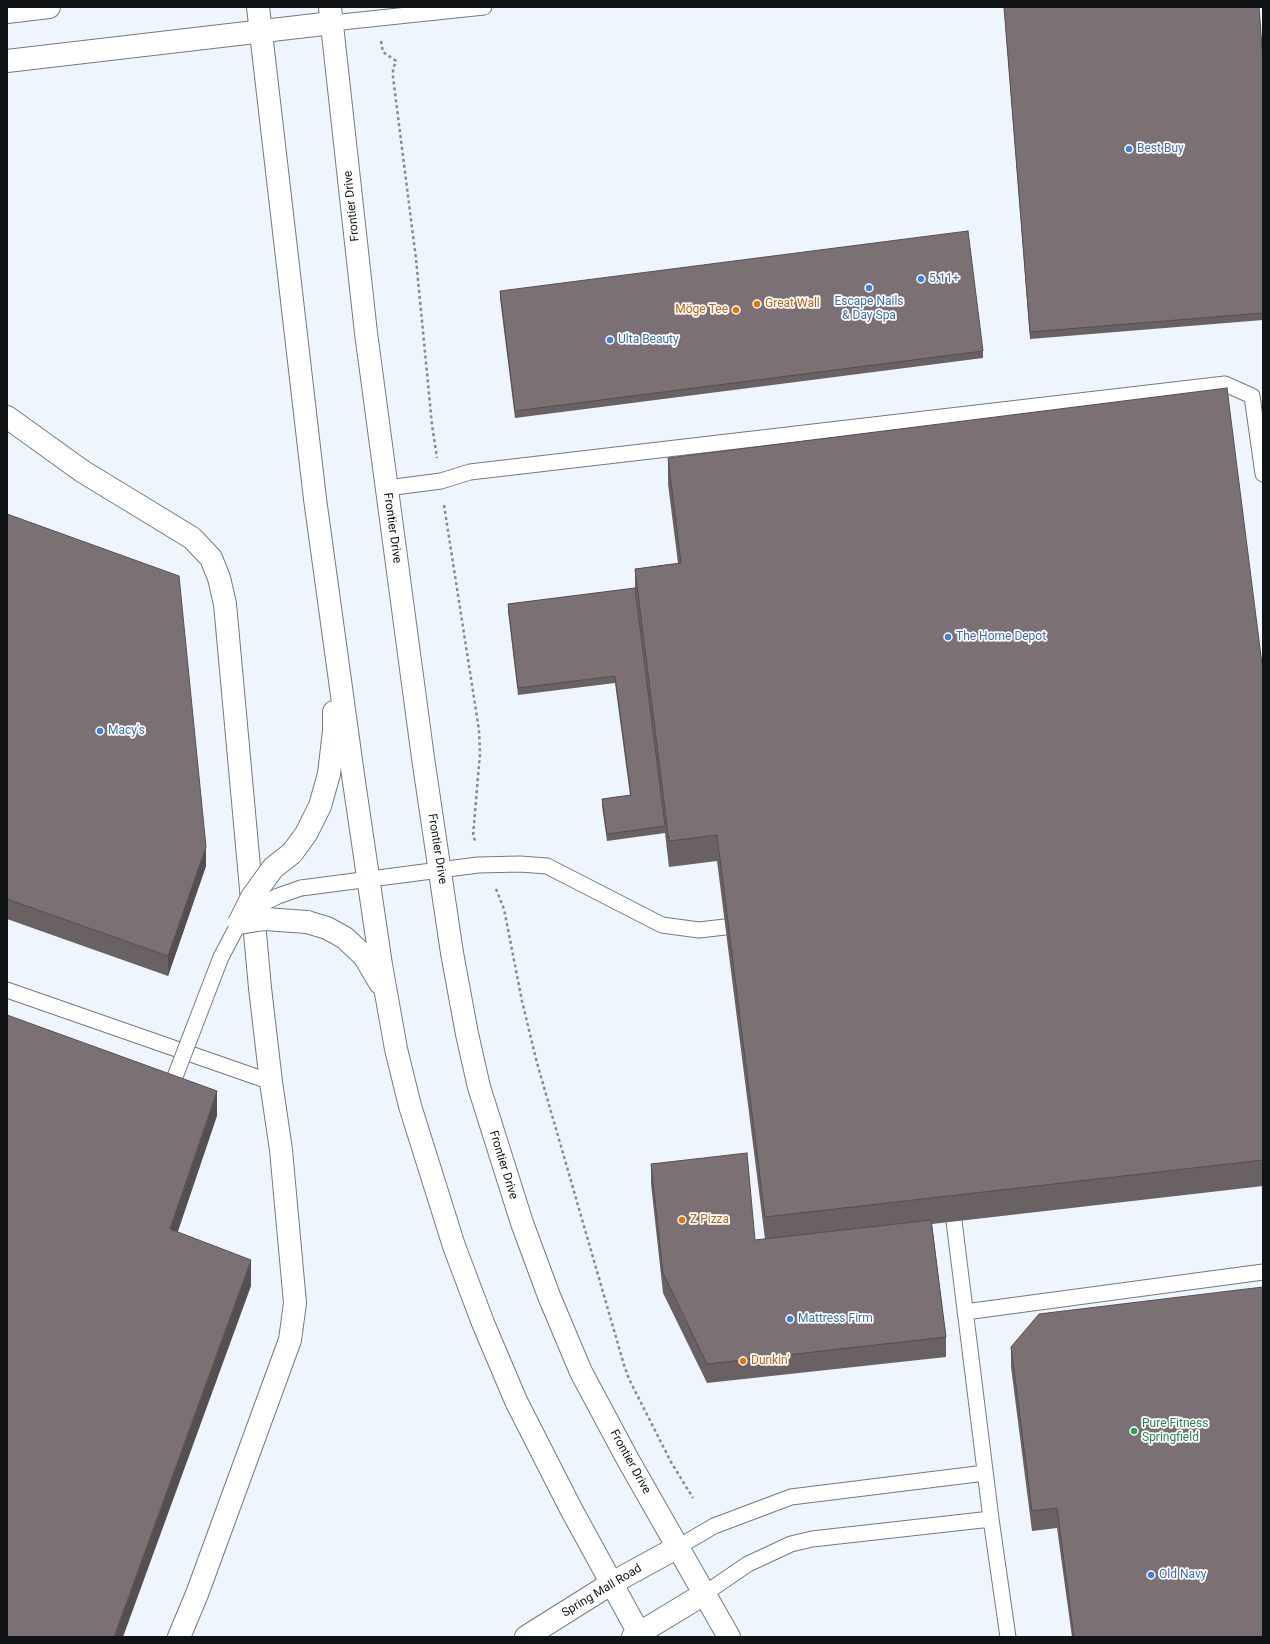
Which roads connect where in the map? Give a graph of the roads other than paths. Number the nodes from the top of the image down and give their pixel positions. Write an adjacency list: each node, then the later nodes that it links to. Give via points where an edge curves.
1 (49, 7): 4 (main road)
2 (258, 7): 6 (main road)
3 (484, 7): 5 (lane, via 378,18)
4 (7, 12)
5 (331, 15): 6 (main road); 10 (main road, Frontier Drive, via 366,333)
6 (260, 31): 7 (main road); 11 (main road, via 301,385)
7 (7, 61)
8 (7, 417): 18 (main road, via 82,471 192,538 211,558 220,578 225,604)
9 (1263, 474): 10 (lane, via 1252,396 1225,384 470,472 441,481)
10 (387, 488): 12 (main road, Frontier Drive)
11 (336, 648): 13 (main road); 14 (main road, bridge, via 334,731 329,774 320,806 306,834 292,853 273,868 252,897)
12 (440, 870): 13 (lane); 15 (lane, via 486,865 547,866 662,925 699,930); 25 (main road, Frontier Drive, via 452,953 479,1087 522,1223 581,1372)
13 (369, 879): 14 (lane, bridge, via 301,888 278,896 256,908); 17 (main road)
14 (239, 923): 17 (main road, bridge, via 264,919 307,922 326,928 345,938 364,956); 19 (lane, bridge, via 221,957)
15 (726, 927)
16 (7, 990): 18 (lane)
17 (386, 994): 26 (main road, via 410,1106 454,1246 482,1323 516,1401)
18 (271, 1082): 29 (main road, via 281,1150 295,1303 290,1340)
19 (167, 1098)
20 (954, 1221): 22 (lane)
21 (1263, 1272): 22 (lane)
22 (965, 1312): 23 (lane)
23 (985, 1473): 24 (lane); 25 (lane, via 791,1497 714,1526)
24 (991, 1519): 27 (lane, via 812,1539 791,1544 748,1564); 32 (lane)
25 (678, 1547): 26 (main road, Spring Mall Road); 27 (main road, Frontier Drive)
26 (612, 1584): 28 (main road); 30 (main road, Spring Mall Road)
27 (704, 1594): 28 (main road); 31 (main road, Frontier Drive)
28 (638, 1636)
29 (179, 1637)
30 (526, 1637)
31 (729, 1637)
32 (1008, 1637)

